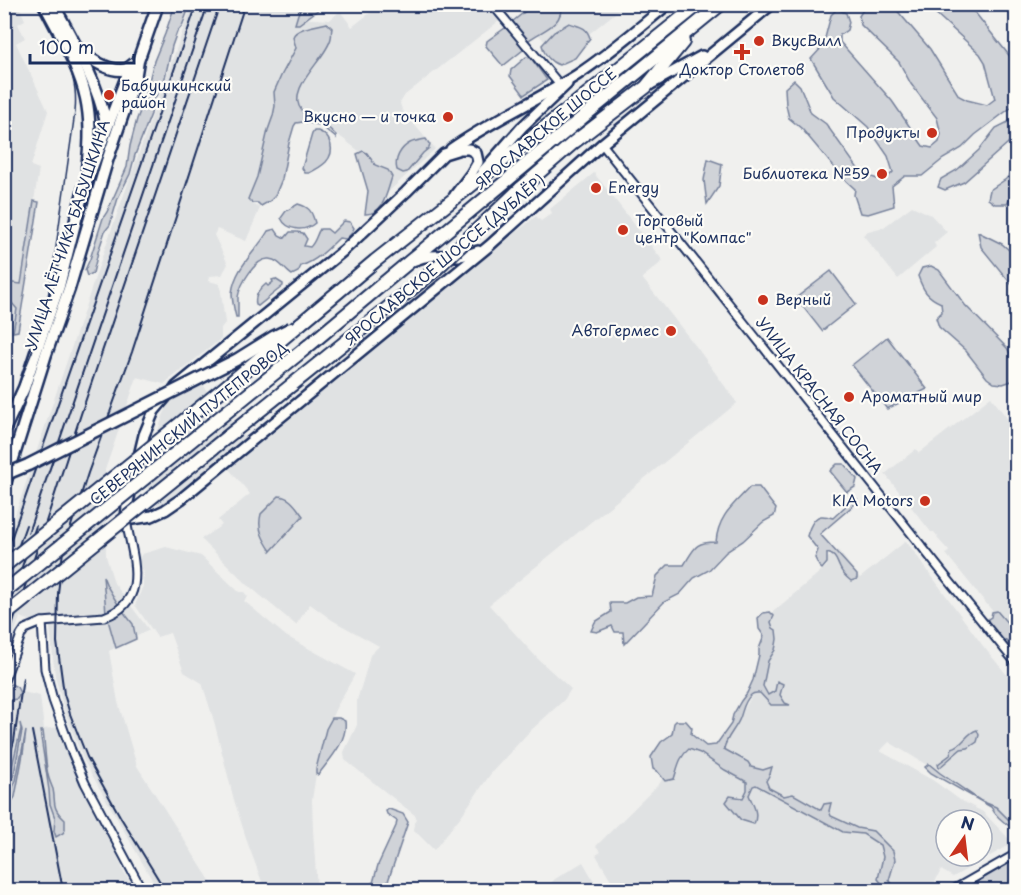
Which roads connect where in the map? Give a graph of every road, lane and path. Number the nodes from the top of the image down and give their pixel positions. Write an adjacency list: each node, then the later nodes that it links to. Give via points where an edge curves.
1 (44, 4): 20 (main road, via 79,74 87,99 89,156)
2 (54, 4): 11 (main road)
3 (158, 4): 12 (main road, УЛИЦА ЛЁТЧИКА БАБУШКИНА)
4 (492, 4): 14 (street)
5 (668, 4): 13 (street)
6 (699, 4): 21 (main road, ЯРОСЛАВСКОЕ ШОССЕ)
7 (722, 4): 9 (main road, ЯРОСЛАВСКОЕ ШОССЕ)
8 (772, 4): 10 (street, ЯРОСЛАВСКОЕ ШОССЕ (ДУБЛЁР))
9 (699, 23): 15 (main road); 25 (main road, ЯРОСЛАВСКОЕ ШОССЕ)
10 (720, 46): 15 (street); 17 (street, ЯРОСЛАВСКОЕ ШОССЕ (ДУБЛЁР))
11 (79, 51): 12 (main road, via 96,63 117,69 126,69); 16 (main road, via 100,98)
12 (138, 61): 16 (main road, УЛИЦА ЛЁТЧИКА БАБУШКИНА); 19 (main road, УЛИЦА ЛЁТЧИКА БАБУШКИНА)
13 (577, 75): 14 (street); 21 (street, via 522,127)
14 (559, 84): 18 (street)
15 (646, 87): 34 (main road, bridge, via 519,189 435,270)
16 (107, 127): 19 (main road); 20 (main road, УЛИЦА ЛЁТЧИКА БАБУШКИНА)
17 (602, 144): 23 (street, ЯРОСЛАВСКОЕ ШОССЕ (ДУБЛЁР)); 36 (street, УЛИЦА КРАСНАЯ СОСНА)
18 (444, 154): 22 (street, via 469,149 476,153 478,162); 31 (street, via 343,251 165,398 154,411 144,435 127,506)
19 (107, 161): 30 (main road, УЛИЦА ЛЁТЧИКА БАБУШКИНА)
20 (84, 188): 28 (main road, УЛИЦА ЛЁТЧИКА БАБУШКИНА, via 59,286 24,388)
21 (466, 190): 22 (main road, ЯРОСЛАВСКОЕ ШОССЕ)
22 (448, 204): 24 (main road, ЯРОСЛАВСКОЕ ШОССЕ)
23 (489, 246): 25 (street, via 465,256 436,255); 31 (street, ЯРОСЛАВСКОЕ ШОССЕ (ДУБЛЁР), via 181,499)
24 (375, 261): 27 (main road, СЕВЕРЯНИНСКИЙ ПУТЕПРОВОД)
25 (408, 263): 26 (main road, ЯРОСЛАВСКОЕ ШОССЕ)
26 (391, 277): 33 (main road, СЕВЕРЯНИНСКИЙ ПУТЕПРОВОД, bridge)
27 (300, 324): 29 (main road, bridge); 32 (main road, СЕВЕРЯНИНСКИЙ ПУТЕПРОВОД, bridge)
28 (4, 430)
29 (4, 475)
30 (4, 487)
31 (127, 525): 35 (street, via 135,581 126,604 104,617)
32 (4, 566)
33 (4, 592)
34 (4, 616)
35 (42, 622): 37 (street, via 21,635); 39 (street, via 45,669 71,750)
36 (1017, 663)
37 (4, 681)
38 (1017, 854): 40 (street)
39 (142, 891)
40 (952, 891)

